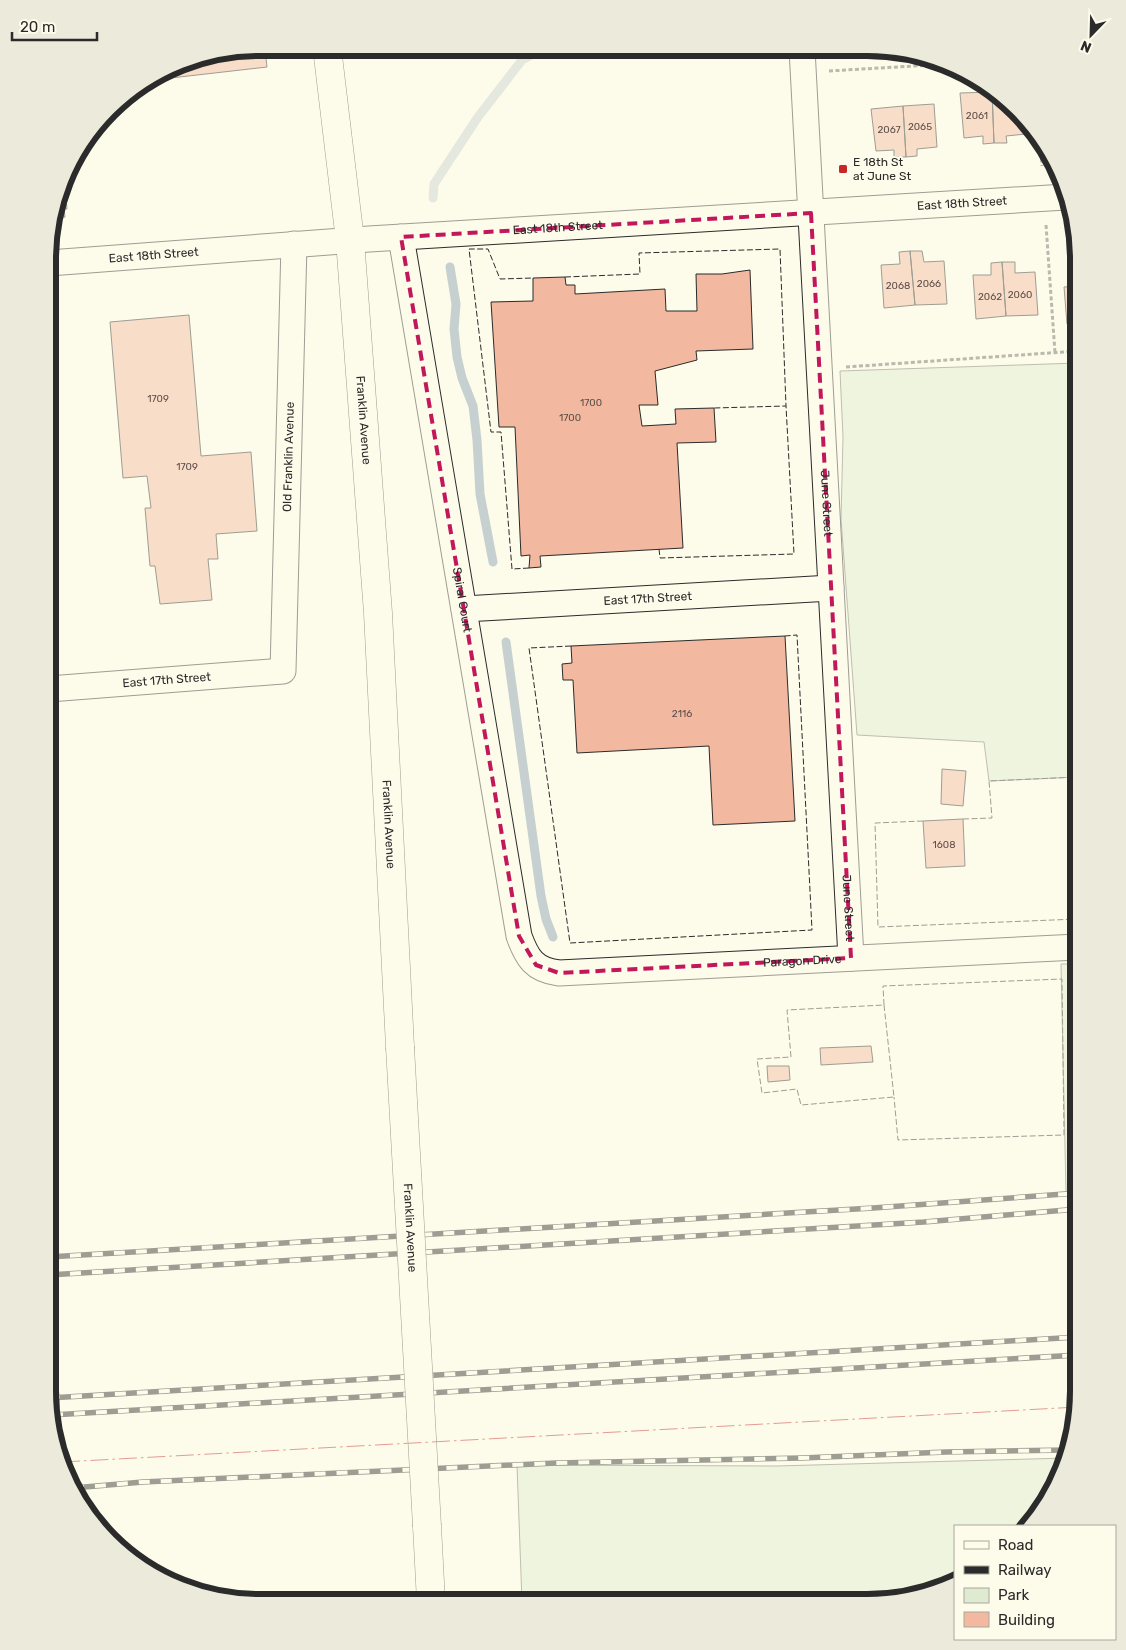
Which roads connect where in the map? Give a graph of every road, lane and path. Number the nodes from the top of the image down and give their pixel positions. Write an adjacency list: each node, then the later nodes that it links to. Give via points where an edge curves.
1 (328, 56): 11 (street, Franklin Avenue)
2 (802, 56): 8 (street, June Street)
3 (927, 65): 4 (path)
4 (826, 72)
5 (1041, 155): 6 (path)
6 (1042, 166)
7 (1060, 197): 8 (street, East 18th Street)
8 (811, 213): 10 (street, East 18th Street); 17 (street, June Street)
9 (1046, 225): 15 (path)
10 (401, 237): 11 (street, East 18th Street); 18 (street, Spiral Court)
11 (350, 240): 12 (street, East 18th Street); 24 (street, Franklin Avenue, bridge, via 378,613)
12 (294, 244): 13 (street, East 18th Street); 19 (street, Old Franklin Avenue)
13 (56, 262)
14 (1070, 352): 15 (path)
15 (1055, 353): 16 (path)
16 (843, 367)
17 (831, 588): 18 (street, East 17th Street); 22 (street, June Street)
18 (464, 609): 23 (street, Spiral Court, via 518,936)
19 (283, 671): 20 (street, East 17th Street)
20 (56, 688)
21 (1070, 947): 22 (street, Paragon Drive)
22 (852, 958): 23 (street, Paragon Drive, via 559,973 550,972)
23 (530, 960)
24 (432, 1594)

